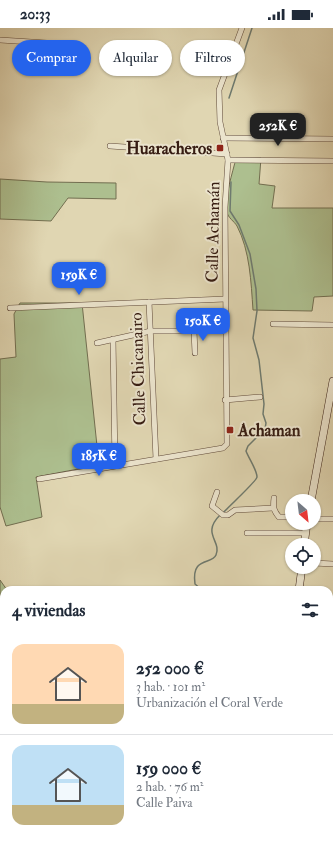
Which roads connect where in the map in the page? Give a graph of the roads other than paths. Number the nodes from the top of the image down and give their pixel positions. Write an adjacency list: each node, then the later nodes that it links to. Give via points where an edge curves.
1 (242, 28): 4 (street, Calle Achamán, via 219,90)
2 (0, 40): 3 (street)
3 (12, 41)
4 (223, 138): 5 (street); 7 (street, Calle Achamán)
5 (333, 139)
6 (110, 146): 7 (street)
7 (228, 157): 8 (street); 9 (street, Calle Achamán, via 224,207)
8 (333, 161)
9 (226, 299): 10 (street); 16 (street, Calle Achamán)
10 (149, 302): 11 (street); 14 (street, Calle Chicanairo)
11 (10, 308)
12 (273, 324): 13 (street)
13 (333, 325)
14 (151, 331): 15 (street); 17 (street); 23 (street, Calle Chicanairo)
15 (194, 331): 16 (street); 19 (street)
16 (225, 331): 22 (street, Calle Achamán)
17 (112, 339): 18 (street); 24 (street)
18 (97, 343)
19 (195, 353)
20 (333, 381): 27 (main road)
21 (260, 397): 22 (street)
22 (225, 400): 23 (street, Calle Achamán, via 227,444 223,448)
23 (156, 459): 24 (street)
24 (115, 465): 25 (street)
25 (39, 479)
26 (217, 492): 29 (street, via 212,506 222,514 228,515 235,510)
27 (312, 494)
28 (274, 498): 29 (street)
29 (273, 508): 30 (street, via 279,517)
30 (285, 517)
31 (321, 519): 32 (street)
32 (333, 519)
33 (306, 530): 35 (main road)
34 (247, 533): 35 (street)
35 (306, 533): 36 (main road)
36 (305, 538)
37 (321, 564): 38 (street)
38 (333, 564)
39 (301, 574): 40 (main road)
40 (300, 586)

